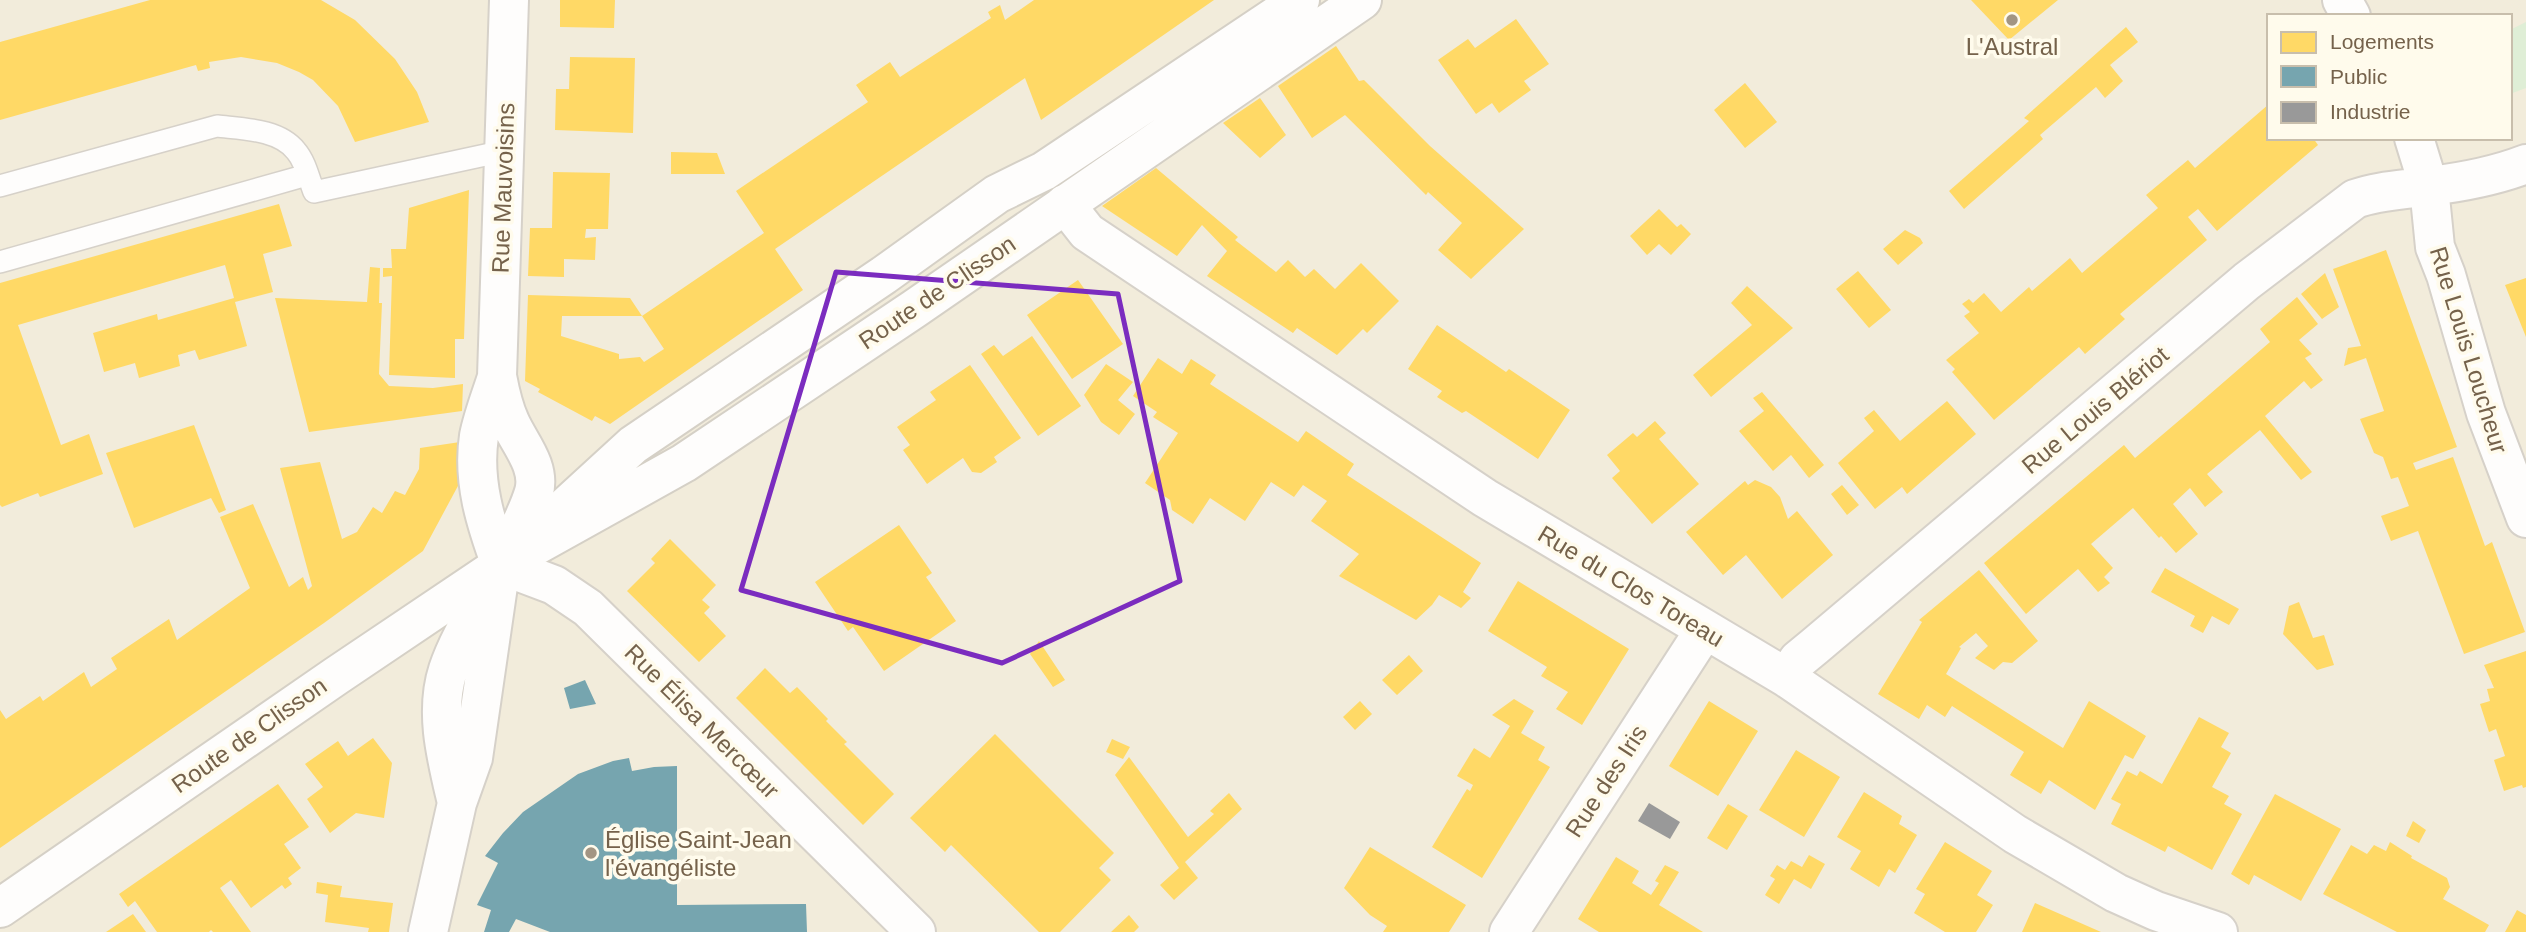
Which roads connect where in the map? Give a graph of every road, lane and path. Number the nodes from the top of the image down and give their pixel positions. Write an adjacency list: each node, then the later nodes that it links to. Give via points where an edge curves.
1 (509, 0): 5 (street, Rue Mauvoisins)
2 (1300, 0): 7 (street, Route de Clisson)
3 (1362, 0): 11 (street, Route de Clisson)
4 (2415, 140): 10 (street, Rue Louis Loucheur)
5 (504, 151): 8 (lane, via 314,192); 13 (street, Rue Mauvoisins)
6 (2526, 164): 10 (street, Rue Louis Blériot, via 2498,175)
7 (1044, 172): 11 (street, Rue du Clos Toreau); 15 (street, Route de Clisson, via 998,194 633,445)
8 (307, 175): 9 (lane, via 297,151 281,139 217,126); 12 (lane)
9 (0, 187)
10 (2429, 187): 14 (street, Rue Louis Loucheur, via 2435,247 2486,413); 17 (street, Rue Louis Blériot, via 2355,199 2247,281 1798,660)
11 (1065, 204): 15 (street, Route de Clisson, via 684,463); 16 (street, Rue du Clos Toreau, via 1087,232 1287,366 1485,498)
12 (0, 262)
13 (497, 376): 15 (street, Rue Mauvoisins, via 479,436 478,469 481,503); 15 (street, Rue Mauvoisins, via 511,425 532,464 535,489)
14 (2526, 517)
15 (501, 565): 18 (street, Route de Clisson); 19 (street, via 448,671 442,720 457,803); 20 (street, Rue Élisa Mercœur, via 554,585 588,608)
16 (1704, 631): 17 (street, Rue du Clos Toreau); 21 (street, Rue des Iris)
17 (1787, 678): 22 (street, Rue du Clos Toreau, via 2015,834 2105,887)
18 (0, 908)
19 (428, 932)
20 (916, 932)
21 (1509, 932)
22 (2218, 932)

